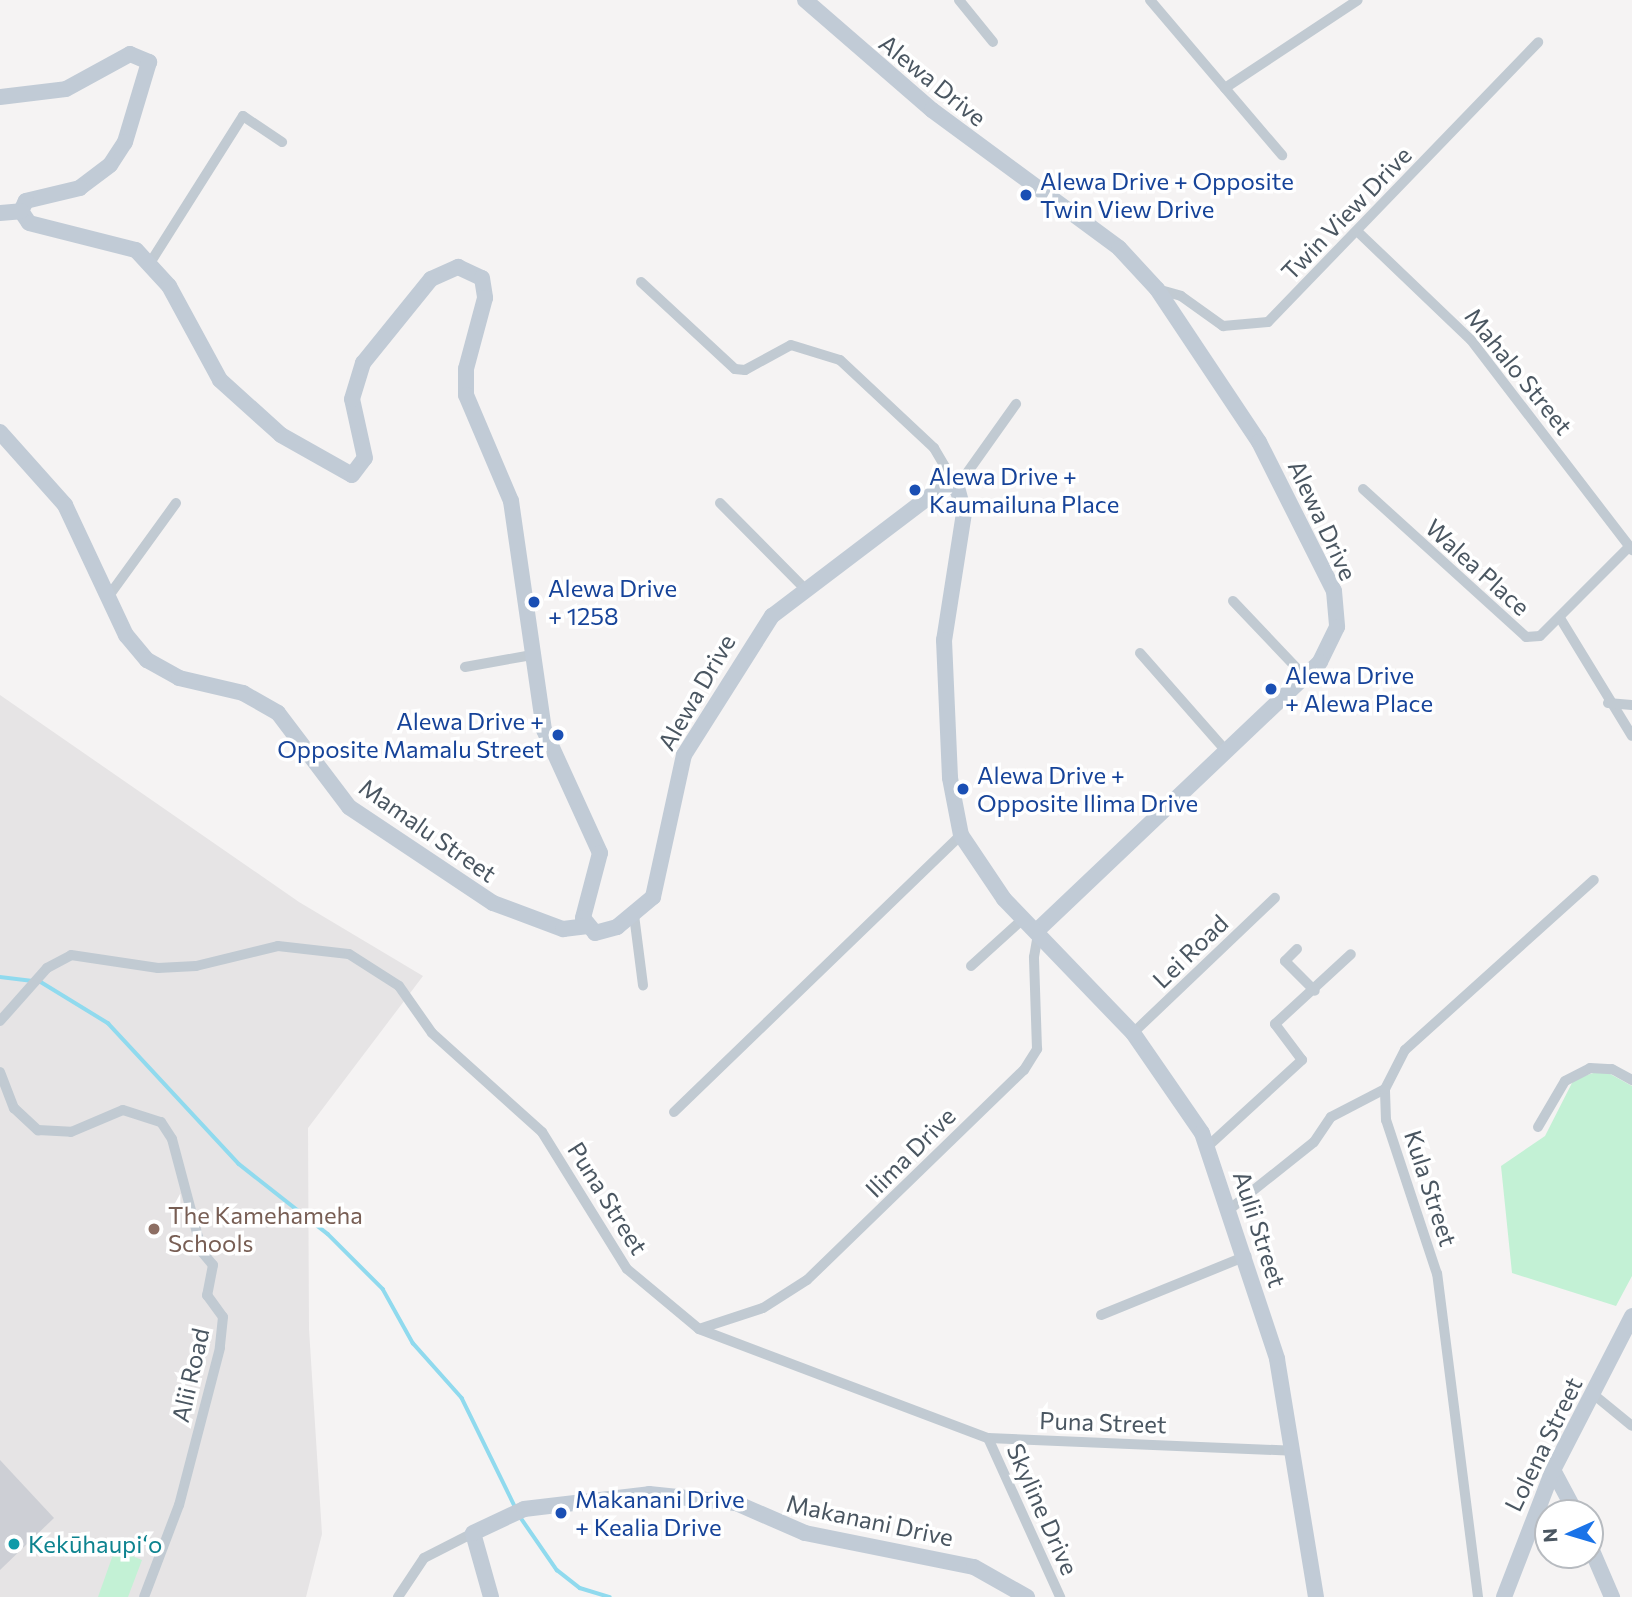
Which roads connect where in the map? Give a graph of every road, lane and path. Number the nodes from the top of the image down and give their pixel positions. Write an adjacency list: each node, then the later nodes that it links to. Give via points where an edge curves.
1 (804, 0): 16 (street, Alewa Drive, via 942,117 1119,248)
2 (959, 0): 5 (street)
3 (1150, 0): 7 (street)
4 (1358, 0): 7 (street)
5 (993, 42)
6 (1538, 42): 13 (street, Twin View Drive)
7 (1225, 88): 10 (street)
8 (0, 97): 11 (street, via 66,89 136,52 149,62 125,142 110,166 80,188 26,201)
9 (282, 142): 14 (street, via 243,116)
10 (1282, 155)
11 (21, 211): 12 (street); 14 (street, via 29,223 121,243)
12 (0, 213)
13 (1358, 232): 16 (street, Twin View Drive, via 1282,310 1254,328 1223,326 1181,296); 23 (street, Mahalo Street, via 1471,340)
14 (150, 263): 29 (street, via 220,380 281,435 352,475 365,458 352,399 363,363 438,275 458,267 482,278 485,298 466,369 466,395 511,501)
15 (640, 282): 19 (street, via 735,369 745,370 791,345 840,360 934,448)
16 (1157, 289): 31 (street, Alewa Drive, via 1259,442 1334,592 1332,645)
17 (1016, 404): 19 (street)
18 (0, 432): 25 (street, Mamalu Street, via 65,505)
19 (957, 487): 24 (street, Alewa Drive, via 942,487); 36 (street, via 964,513 944,640 950,778)
20 (1363, 489): 27 (street, Walea Place, via 1511,628 1540,636)
21 (176, 503): 25 (street)
22 (720, 503): 24 (street)
23 (1630, 549): 27 (street, Walea Place)
24 (805, 589): 39 (street, Alewa Drive, via 751,642 684,755 669,806 662,878)
25 (107, 597): 41 (street, Mamalu Street, via 132,645 155,666 254,698 288,721 341,798 369,823 507,911 563,929)
26 (1233, 601): 31 (street)
27 (1560, 618): 32 (street)
28 (1140, 653): 35 (street)
29 (532, 655): 30 (street); 41 (street, via 544,730 600,853)
30 (465, 667)
31 (1305, 677): 35 (street, Alewa Drive)
32 (1608, 703): 33 (street); 34 (street)
33 (1632, 705)
34 (1632, 736)
35 (1226, 751): 42 (street, Alewa Drive)
36 (961, 835): 40 (street); 53 (street)
37 (1594, 880): 52 (street, via 1405,1051)
38 (1275, 898): 49 (street, Lei Road)
39 (634, 915): 41 (street, Alewa Drive, via 605,932); 46 (street)
40 (1023, 919): 42 (street); 45 (street)
41 (586, 926)
42 (1039, 929): 49 (street, Aulii Street); 60 (street, Ilima Drive, via 1034,957 1037,1049 1024,1070 807,1280 763,1308)
43 (1297, 949): 47 (street, via 1285,961)
44 (1350, 954): 47 (street)
45 (971, 966)
46 (643, 985)
47 (1315, 991): 55 (street, via 1275,1024 1302,1060)
48 (0, 1021): 60 (street, Puna Street, via 47,968 71,955 158,968 196,966 278,946 349,954 399,986 432,1033 542,1132 626,1269)
49 (1133, 1033): 55 (street, Aulii Street)
50 (0, 1072): 69 (street, Alii Road, via 14,1108 38,1130 71,1132 123,1110 161,1122 172,1139 202,1252 213,1265 207,1295 223,1317 220,1348 179,1505)
51 (1632, 1080): 54 (street, via 1612,1069 1590,1068 1564,1081)
52 (1385, 1089): 56 (street, via 1331,1117 1314,1142); 75 (street, Kula Street, via 1386,1120 1437,1274)
53 (674, 1112)
54 (1538, 1127)
55 (1208, 1146): 56 (street, Aulii Street)
56 (1230, 1209): 57 (street, Aulii Street)
57 (1246, 1256): 58 (street); 64 (street, Aulii Street, via 1277,1359)
58 (1101, 1315)
59 (1632, 1316): 61 (street, Lolena Street)
60 (699, 1329): 63 (street, Puna Street)
61 (1593, 1394): 62 (street); 65 (street, Lolena Street)
62 (1632, 1426)
63 (988, 1438): 64 (street, Puna Street); 73 (street, Skyline Drive)
64 (1293, 1451): 74 (street, Aulii Street)
65 (1553, 1470): 66 (street); 76 (street, Lolena Street)
66 (1569, 1499)
67 (473, 1533): 70 (street, Makanani Drive, via 424,1558); 71 (street); 72 (street, Makanani Drive, via 524,1509 649,1494 737,1503 805,1534 974,1567)
68 (1600, 1569): 77 (street)
69 (144, 1597)
70 (398, 1597)
71 (491, 1597)
72 (1027, 1597)
73 (1060, 1597)
74 (1316, 1597)
75 (1478, 1597)
76 (1504, 1597)
77 (1612, 1597)

